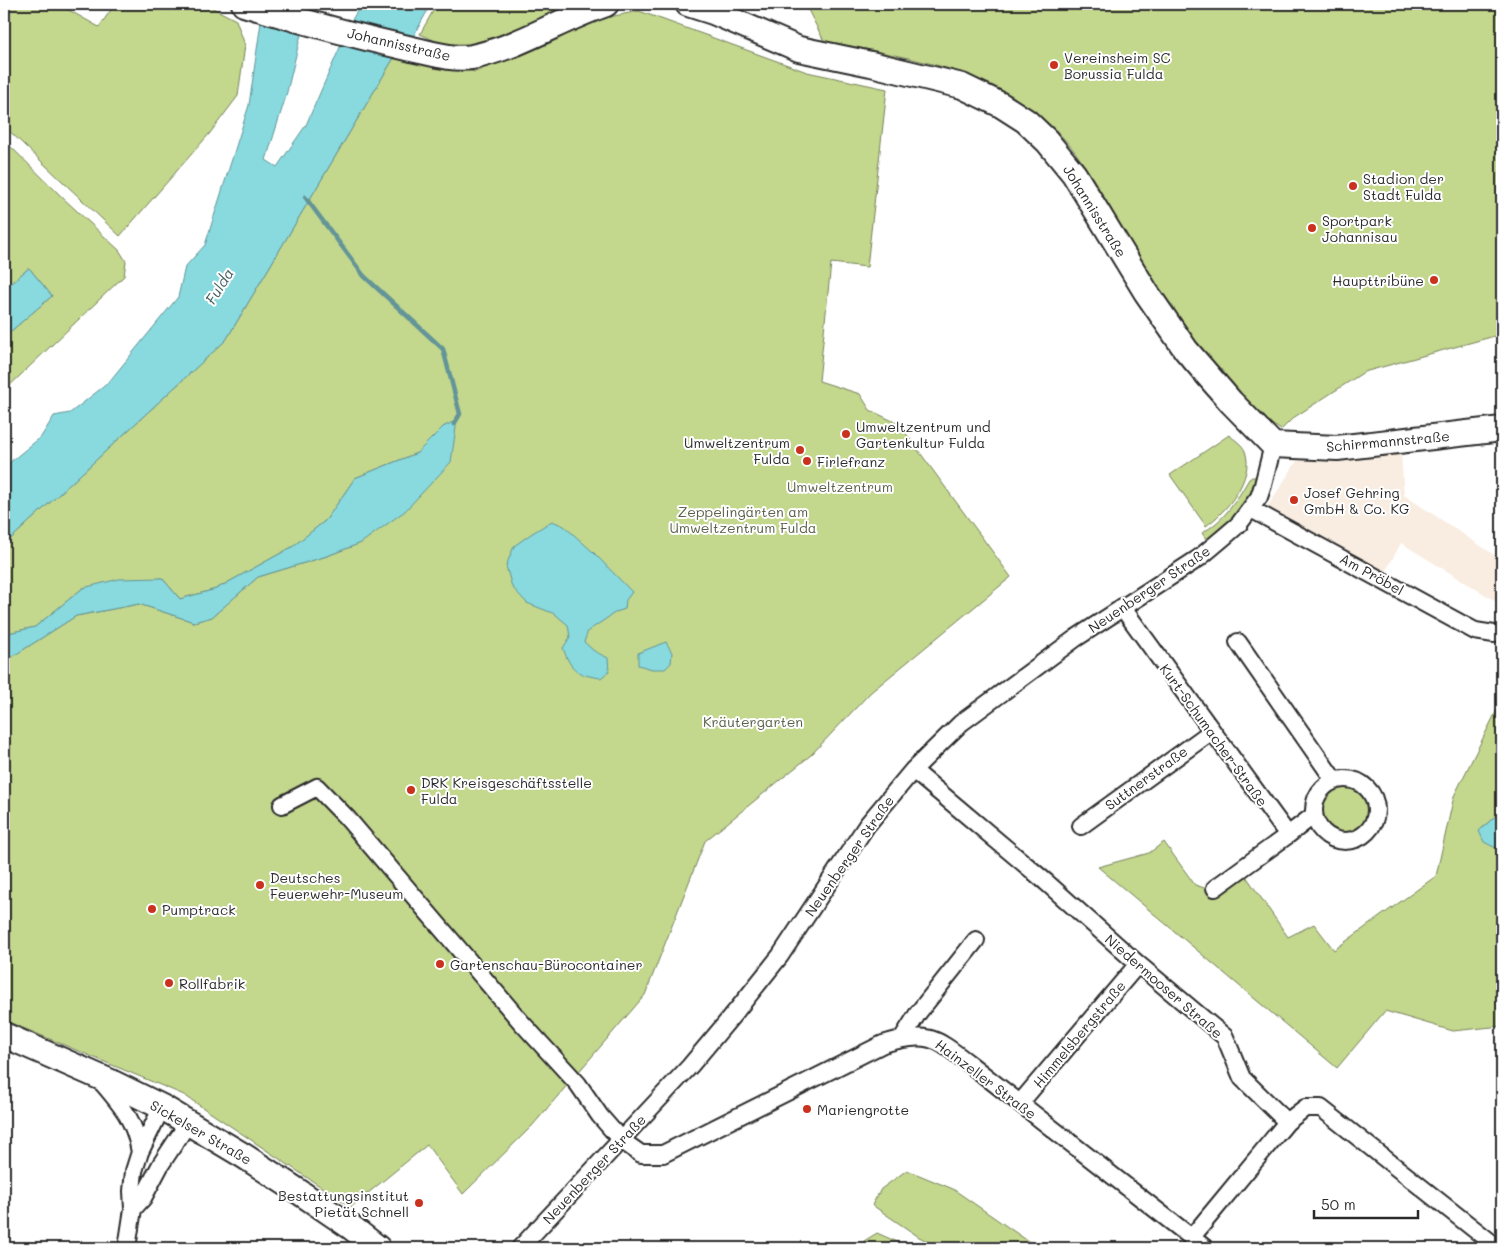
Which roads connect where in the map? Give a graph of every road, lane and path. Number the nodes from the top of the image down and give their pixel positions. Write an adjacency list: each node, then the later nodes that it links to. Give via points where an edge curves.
1 (244, 4): 2 (street, Johannisstraße, via 392,44 462,58 512,44)
2 (606, 4)
3 (688, 4): 5 (street, Johannisstraße, via 799,50 962,86 1026,121 1074,174 1146,292 1186,350)
4 (1502, 429): 5 (street, Schirrmannstraße, via 1337,448)
5 (1273, 445): 6 (street, Neuenberger Straße, via 1259,497)
6 (1251, 508): 7 (street, Neuenberger Straße, via 1231,531 1199,558); 8 (street, Am Pröbel, via 1475,631)
7 (1122, 607): 10 (street, Kurt-Schumacher-Straße); 11 (street, Neuenberger Straße, via 961,723)
8 (1494, 634)
9 (1238, 642): 12 (street)
10 (1212, 731): 15 (street, Suttnerstraße); 16 (street, Kurt-Schumacher-Straße)
11 (912, 770): 19 (street, Niedermooser Straße); 27 (street, Neuenberger Straße, via 868,826 763,978 696,1059)
12 (1334, 780): 14 (street, via 1320,790); 14 (street, via 1354,780 1371,792 1376,812 1373,822 1359,837 1339,840 1323,832)
13 (282, 805): 27 (street, Hainzeller Straße, via 317,786 578,1084)
14 (1314, 816): 16 (street)
15 (1080, 826)
16 (1288, 835): 17 (street)
17 (1215, 888)
18 (976, 940): 20 (street, via 918,1013)
19 (1138, 964): 23 (street, Himmelsbergstraße); 25 (street, Niedermooser Straße, via 1225,1037 1242,1078)
20 (904, 1037): 23 (street, Hainzeller Straße, via 934,1039); 27 (street, Hainzeller Straße, via 883,1044 663,1154 641,1154)
21 (6, 1038): 22 (street, Sickelser Straße)
22 (96, 1076): 24 (street, Sickelser Straße); 28 (street, via 131,1120)
23 (1020, 1103): 30 (street, Hainzeller Straße)
24 (162, 1107): 26 (street, Sickelser Straße); 28 (street)
25 (1287, 1122): 30 (street); 35 (street, via 1305,1108 1321,1108)
26 (188, 1123): 29 (street); 32 (street, Sickelser Straße, via 298,1191)
27 (621, 1140): 33 (street, Neuenberger Straße)
28 (140, 1152): 29 (street, via 132,1181)
29 (133, 1209): 31 (street)
30 (1191, 1238): 34 (street, Hainzeller Straße)
31 (127, 1248)
32 (378, 1248)
33 (520, 1248)
34 (1205, 1248)
35 (1498, 1248)

